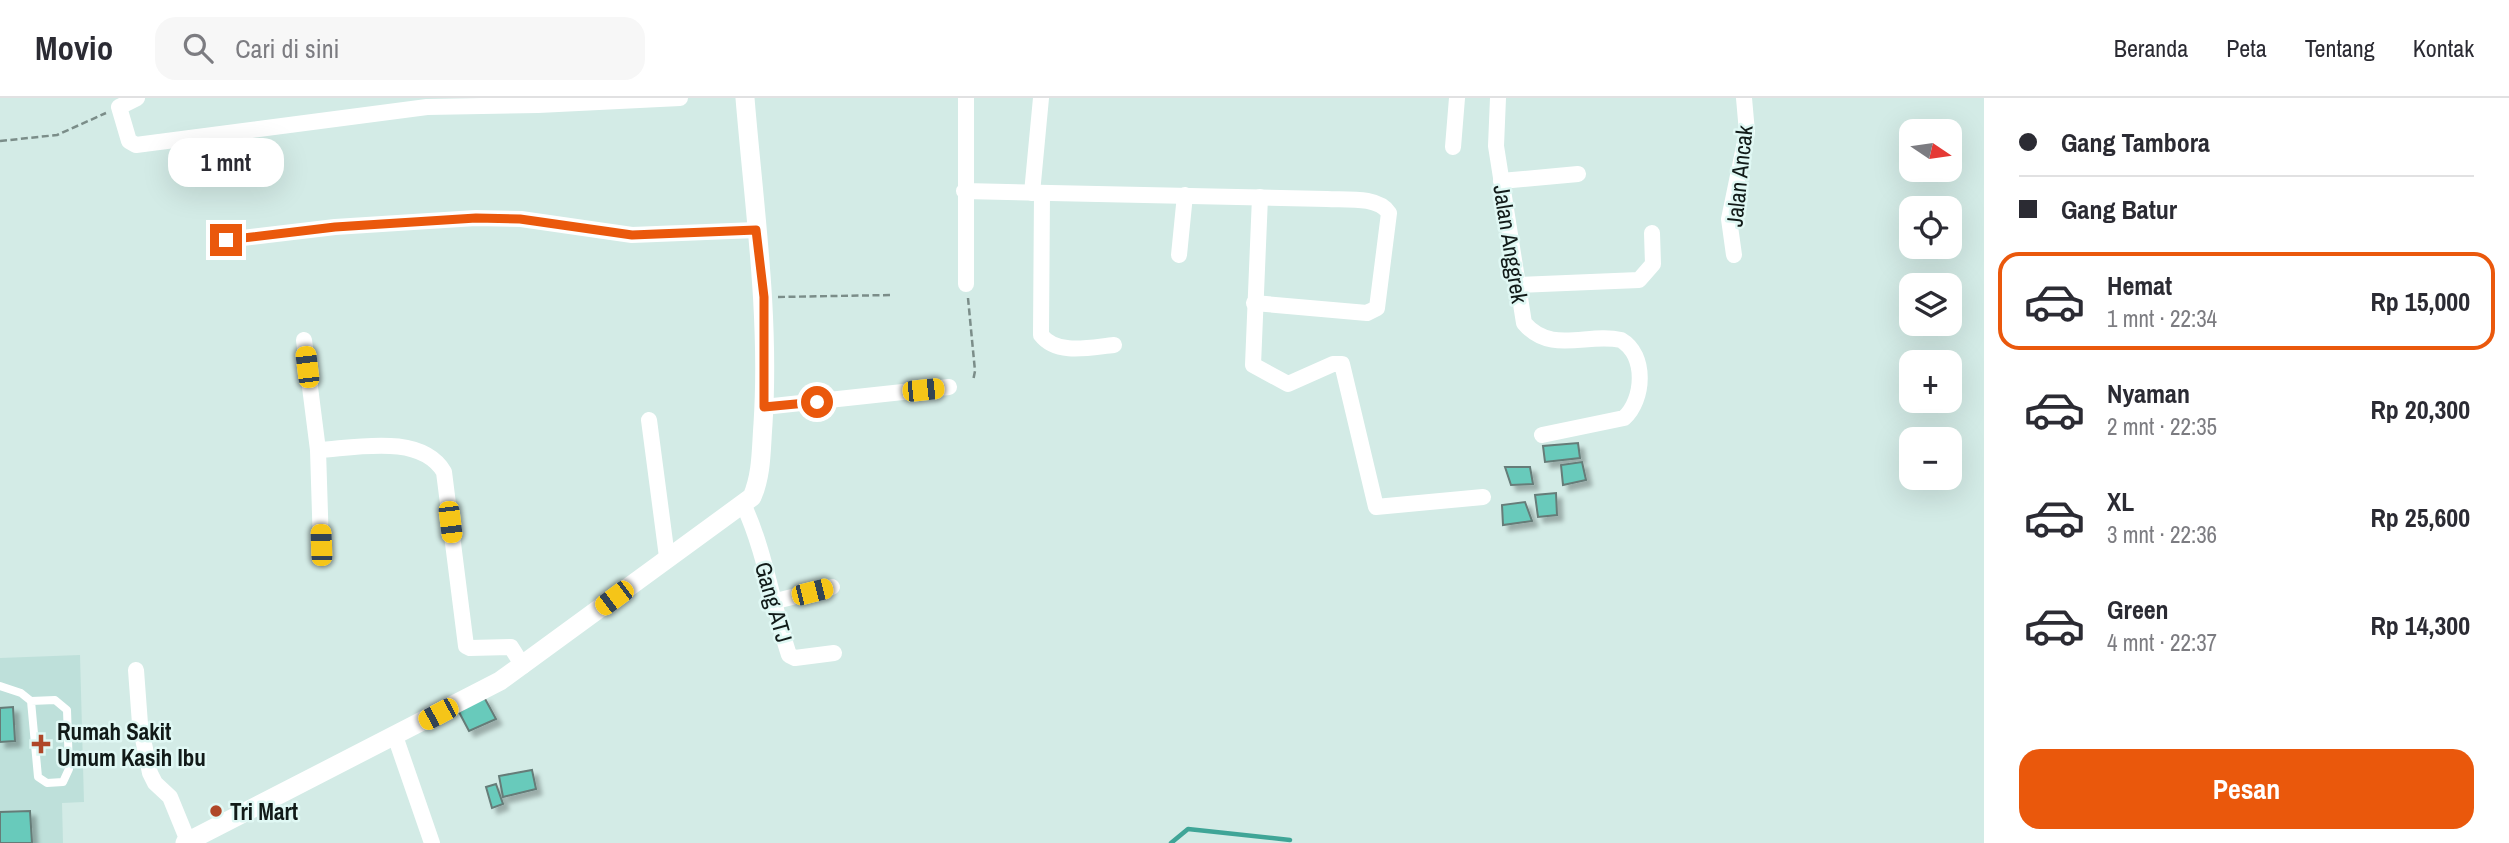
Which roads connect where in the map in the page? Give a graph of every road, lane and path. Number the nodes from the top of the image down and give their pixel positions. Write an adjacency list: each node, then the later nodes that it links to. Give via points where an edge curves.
1 (137, 98): 11 (street)
2 (680, 98): 9 (street)
3 (745, 98): 20 (street)
4 (966, 98): 16 (street)
5 (1041, 98): 17 (street)
6 (1457, 98): 13 (street)
7 (1498, 98): 15 (street, Jalan Anggrek, via 1496,146)
8 (1744, 98): 24 (street, Jalan Ancak, via 1746,132 1729,219)
9 (610, 100): 10 (street)
10 (538, 102): 11 (street, via 370,112 136,145 129,141)
11 (119, 107): 12 (path, via 57,135)
12 (0, 141)
13 (1453, 147)
14 (1578, 174): 15 (street)
15 (1501, 181): 26 (street, Jalan Anggrek)
16 (964, 191): 17 (street); 25 (street)
17 (1037, 193): 18 (street); 31 (street, via 1041,335 1059,347)
18 (1185, 195): 19 (street); 23 (street)
19 (1260, 197): 29 (street); 29 (street, via 1372,202 1389,213 1377,308 1367,313)
20 (756, 230): 22 (street, via 632,235 520,219 476,218); 28 (street)
21 (1652, 233): 26 (street, via 1653,264 1639,280)
22 (226, 240)
23 (1179, 255)
24 (1734, 255)
25 (966, 284): 32 (path)
26 (1517, 285): 36 (street, Jalan Anggrek, via 1527,327 1558,341 1621,340 1630,347 1640,373 1634,405 1624,418)
27 (890, 295): 28 (path)
28 (764, 297): 34 (street)
29 (1254, 303): 38 (street, via 1252,361 1257,369 1288,384 1333,364 1345,368 1375,507)
30 (304, 340): 37 (street)
31 (1114, 345)
32 (973, 381)
33 (950, 387): 34 (street)
34 (764, 407): 39 (street, via 760,475)
35 (649, 420): 41 (street)
36 (1542, 435)
37 (318, 450): 40 (street); 45 (street, via 398,446 433,459 444,472 466,646 511,647)
38 (1483, 497)
39 (744, 506): 41 (street); 43 (street, Gang ATJ)
40 (321, 545)
41 (666, 551): 45 (street)
42 (832, 587): 43 (street)
43 (772, 602): 44 (street, Gang ATJ, via 792,657)
44 (834, 653)
45 (523, 666): 49 (street)
46 (136, 670): 50 (street, via 150,773 170,797)
47 (0, 685): 48 (lane)
48 (31, 701): 48 (lane, via 55,700 67,710 69,769 63,782 47,783 38,777)
49 (395, 736): 50 (street); 51 (street)
50 (186, 842)
51 (432, 843)

